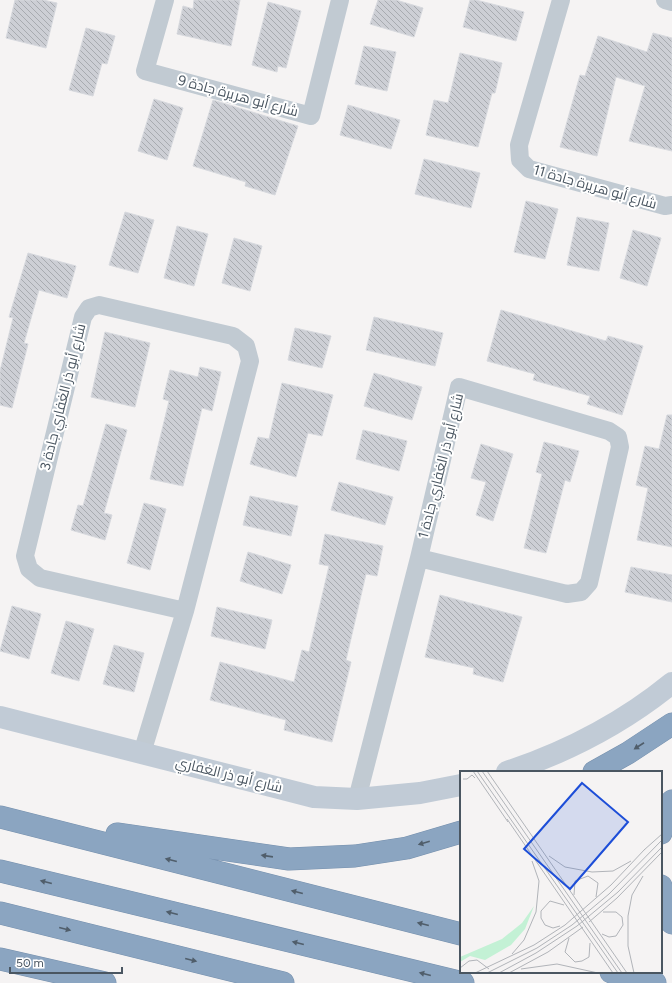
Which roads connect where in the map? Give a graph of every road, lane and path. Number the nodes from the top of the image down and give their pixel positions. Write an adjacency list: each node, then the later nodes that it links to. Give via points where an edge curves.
1 (165, 0): 2 (street, شارع أبو هريرة جادة 9, via 145,71 311,116)
2 (340, 0)
3 (561, 0): 6 (street, شارع أبو هريرة جادة 11, via 519,145 520,160 529,169 665,206)
4 (665, 0): 5 (street)
5 (672, 2)
6 (672, 205)
7 (419, 558): 7 (street, شارع أبو ذر الغفاري جادة 1, via 458,387 609,431 618,437 620,447 589,583 581,592 566,594); 16 (street, شارع أبو ذر الغفاري جادة 1)
8 (185, 611): 8 (street, شارع أبو ذر الغفاري جادة 3, via 250,361 246,346 233,336 99,305 89,308 83,317 25,556 29,569 40,578); 12 (street, شارع أبو ذر الغفاري جادة 3)
9 (672, 683): 13 (street, via 652,700 598,734 541,761)
10 (0, 717): 12 (street, شارع أبو ذر الغفاري)
11 (672, 724): 14 (highway, one-way to 14)
12 (142, 753): 16 (street, شارع أبو ذر الغفاري, via 314,797)
13 (510, 771)
14 (596, 771)
15 (460, 785): 16 (street, شارع أبو ذر الغفاري, via 420,793)
16 (357, 799)
17 (672, 801): 19 (highway)
18 (0, 817): 20 (highway, one-way to 18, via 407,848 370,854 289,859); 25 (highway, one-way to 18)
19 (662, 830)
20 (460, 832)
21 (0, 871): 31 (highway, one-way to 21)
22 (662, 889): 24 (highway)
23 (0, 913): 30 (highway, one-way to 30)
24 (672, 923)
25 (460, 934)
26 (9, 962): 28 (highway); 29 (highway)
27 (615, 973): 32 (highway)
28 (63, 983)
29 (105, 983)
30 (283, 983)
31 (463, 983)
32 (655, 983)

